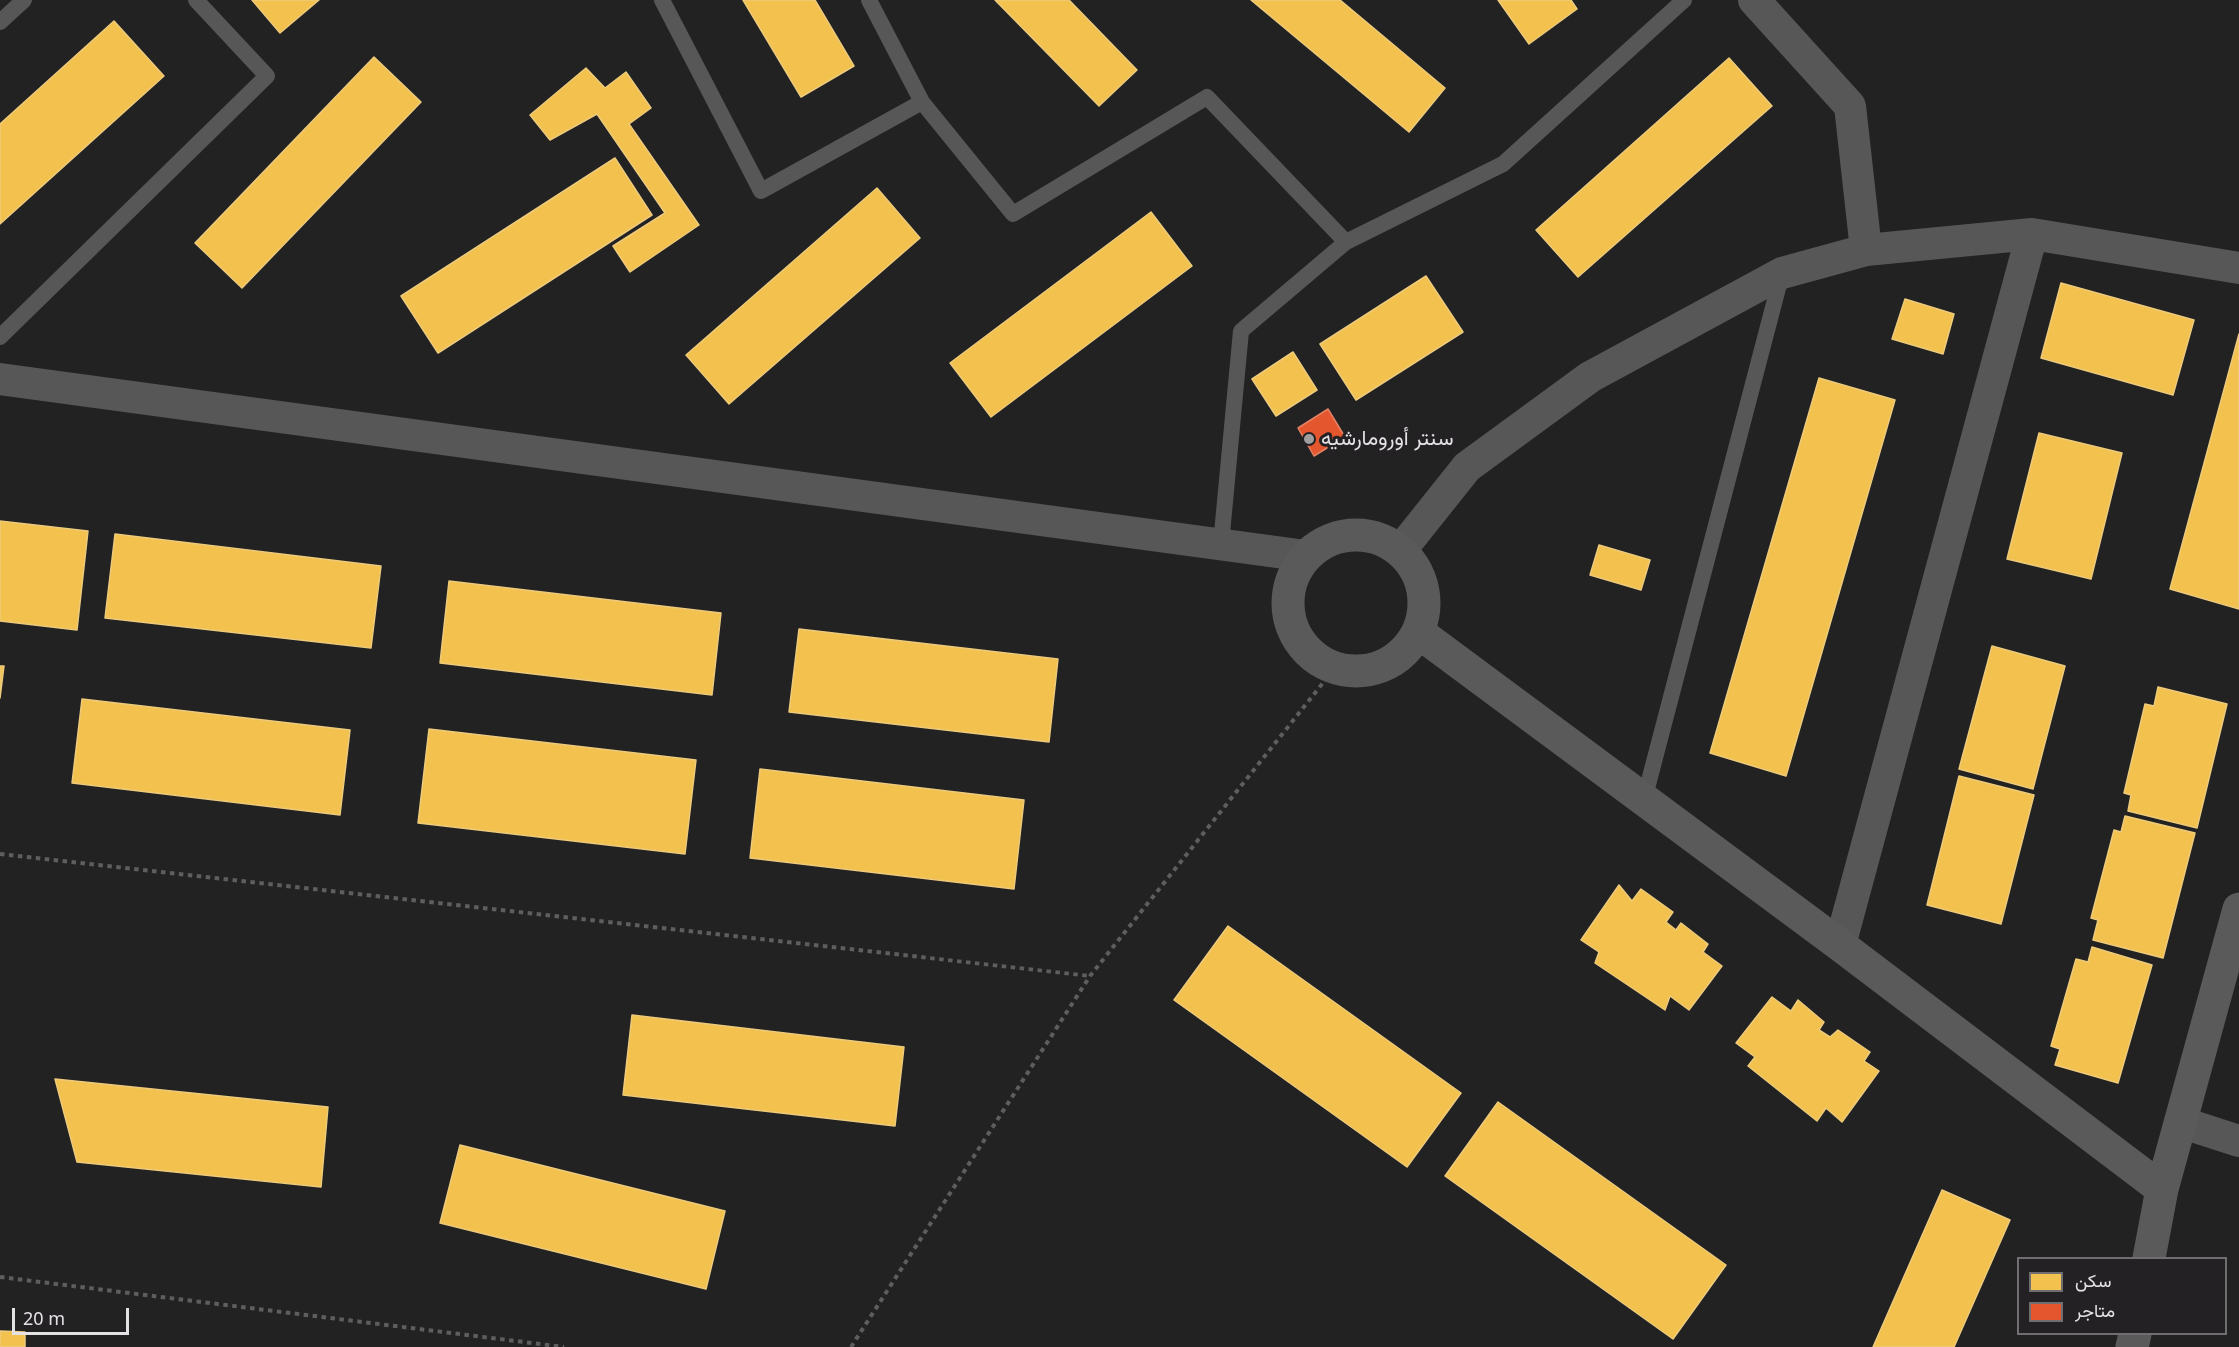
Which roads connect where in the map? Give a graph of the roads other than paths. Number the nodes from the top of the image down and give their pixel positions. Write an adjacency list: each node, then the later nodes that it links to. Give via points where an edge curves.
1 (24, 0): 7 (lane)
2 (196, 0): 14 (lane, via 267,76)
3 (662, 0): 8 (lane, via 761,191)
4 (869, 0): 8 (lane)
5 (1684, 0): 10 (lane, via 1503,164)
6 (1754, 0): 11 (street, via 1850,106)
7 (0, 22)
8 (922, 102): 10 (lane, via 1013,214 1207,97)
9 (2032, 234): 11 (street); 12 (street); 22 (street)
10 (1347, 242): 16 (lane, via 1241,331)
11 (1866, 250): 13 (street)
12 (2239, 268)
13 (1782, 273): 17 (street, via 1590,377 1467,467); 20 (lane)
14 (0, 337)
15 (0, 378): 16 (street)
16 (1221, 544): 18 (street)
17 (1400, 551): 18 (street, via 1383,540 1363,535 1342,536 1322,543); 19 (street, via 1418,575 1425,604)
18 (1306, 556): 19 (street, via 1294,571 1287,610 1302,646 1316,659 1334,669 1373,670 1408,650)
19 (1418, 632): 20 (street)
20 (1644, 800): 22 (street)
21 (2239, 909): 23 (street)
22 (1840, 945): 25 (street)
23 (2180, 1122): 24 (street); 25 (street)
24 (2239, 1140)
25 (2162, 1189): 26 (street)
26 (2149, 1257)

